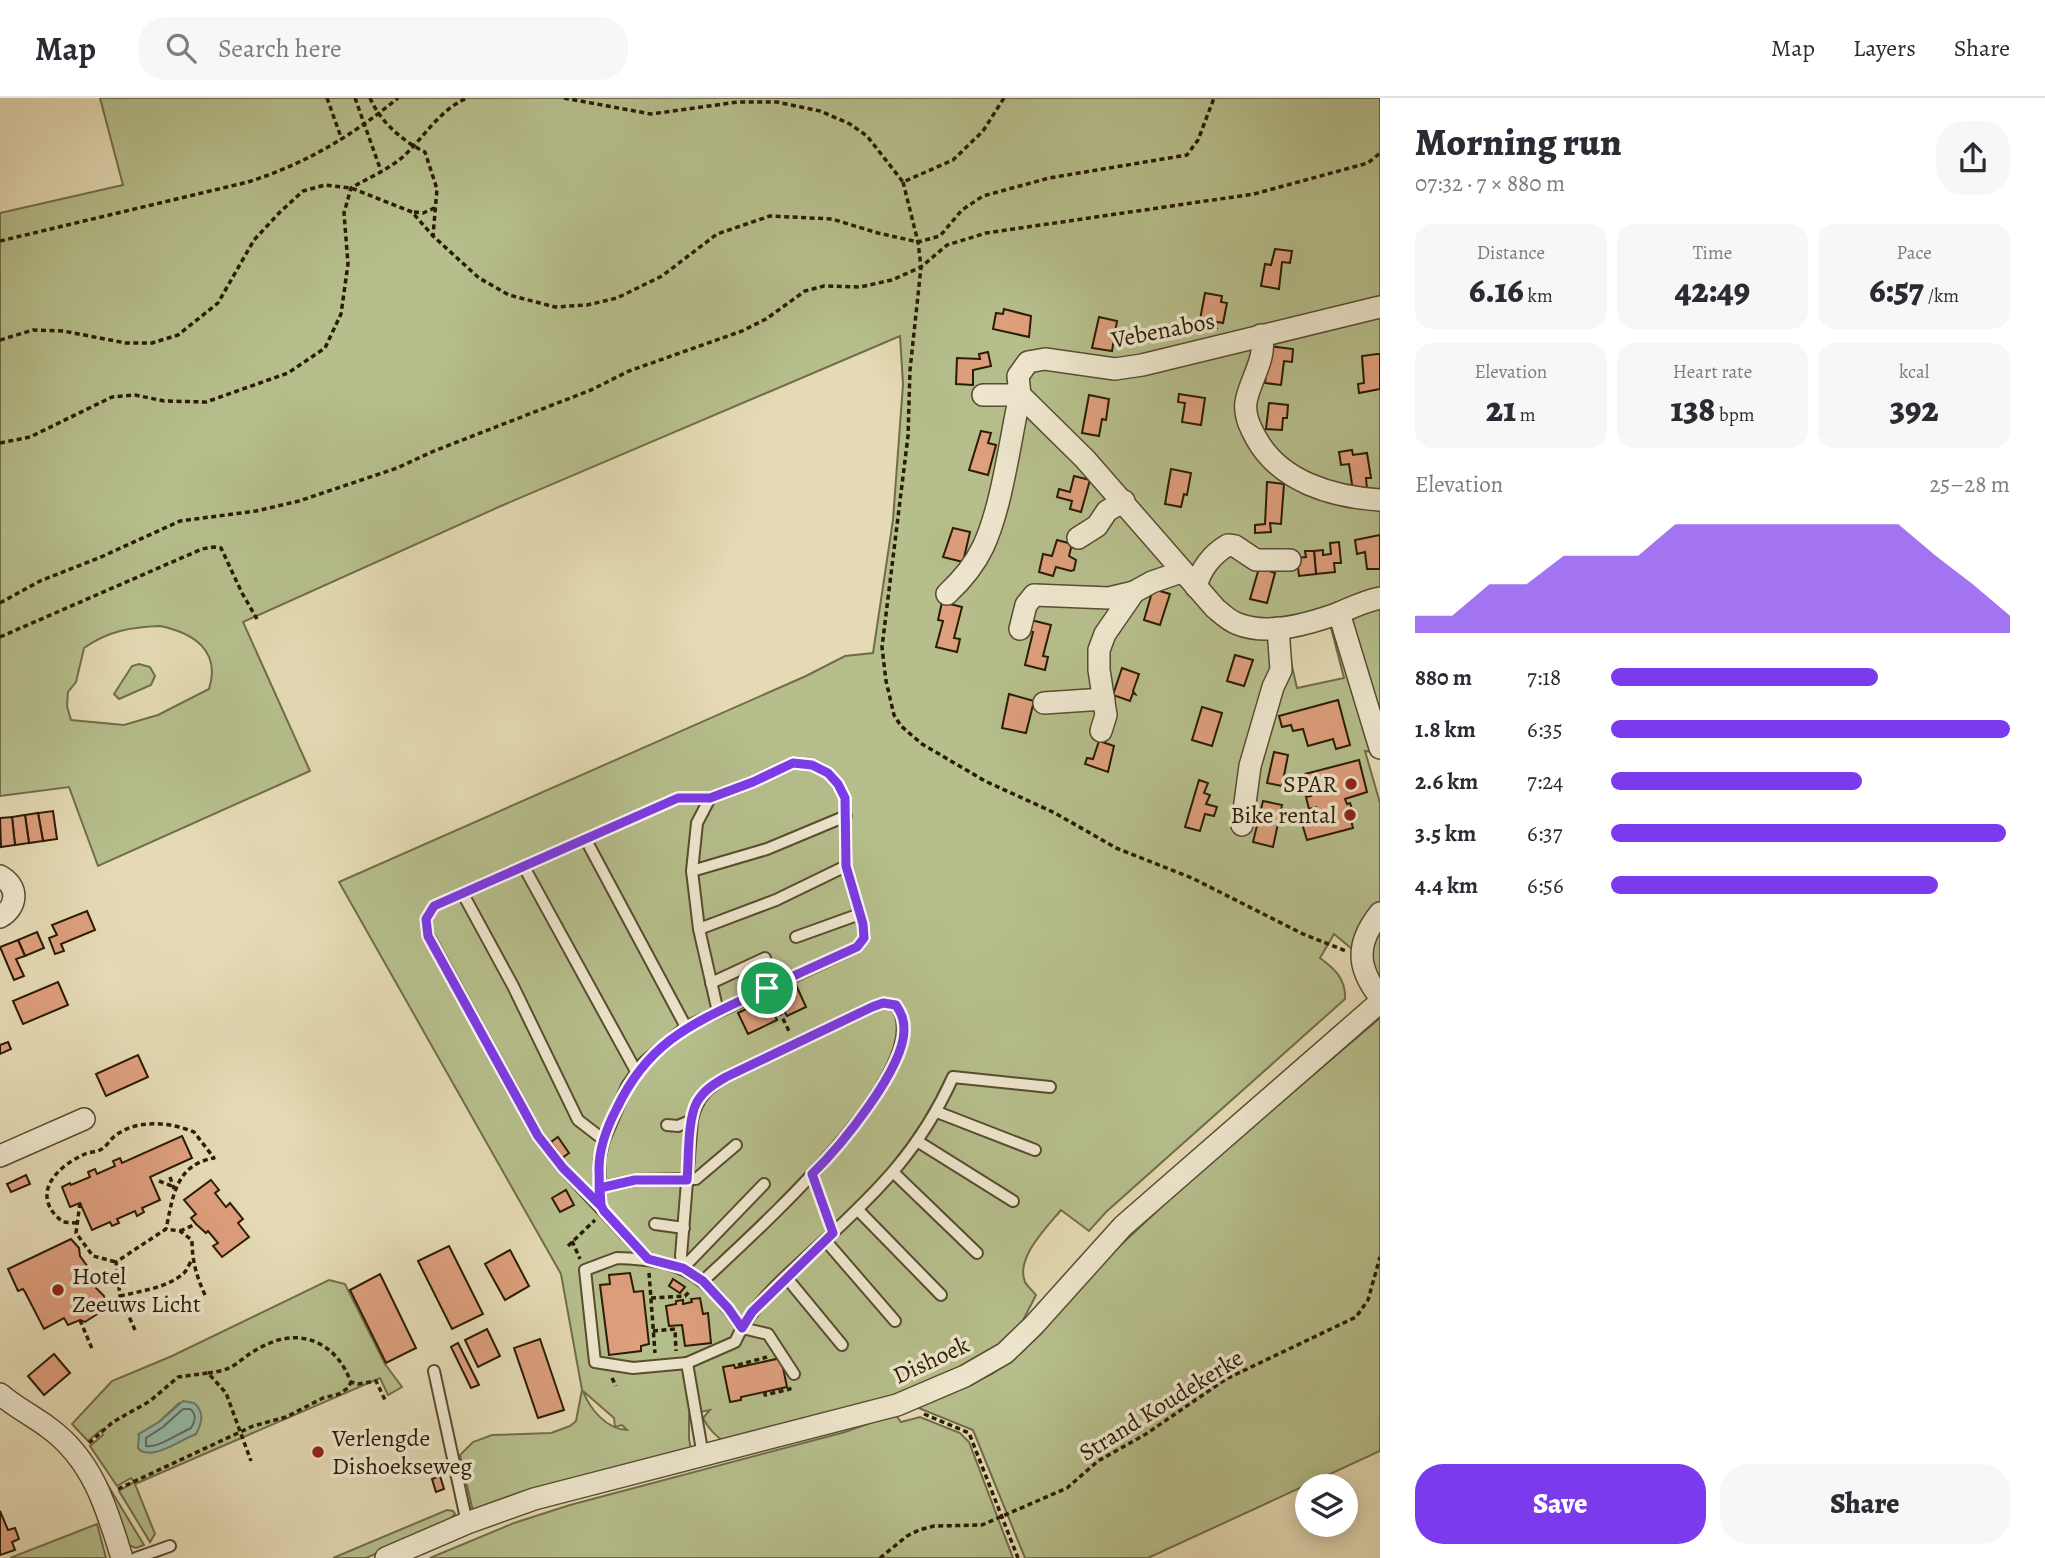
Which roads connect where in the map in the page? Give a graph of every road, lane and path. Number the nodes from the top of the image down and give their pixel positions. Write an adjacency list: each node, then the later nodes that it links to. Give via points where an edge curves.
1 (327, 98): 11 (path)
2 (355, 98): 10 (path)
3 (370, 98): 9 (path)
4 (398, 98): 9 (path)
5 (467, 98): 12 (path, via 438,117)
6 (564, 98): 15 (path, via 651,114 751,102 820,111 867,136)
7 (1004, 98): 15 (path, via 983,131 953,160)
8 (1214, 98): 21 (path, via 1198,140 1187,155 993,192 962,210 940,236)
9 (377, 115): 10 (path); 12 (path)
10 (365, 125): 11 (path); 14 (path)
11 (342, 140): 20 (path, via 248,183)
12 (412, 146): 14 (path); 17 (path, via 425,152 437,189)
13 (1380, 153): 22 (path, via 1367,163 1254,194 986,233 947,245)
14 (381, 171): 16 (path)
15 (903, 182): 21 (path)
16 (351, 188): 18 (path); 25 (path, via 325,185 303,191 254,240 218,303 178,335 126,344 64,331 33,330); 28 (path, via 344,213 348,264 341,314 325,348 288,373 205,402 112,397 30,438)
17 (436, 206): 18 (path, via 423,213); 19 (path)
18 (412, 212): 19 (path)
19 (433, 236): 21 (path, via 478,278 509,295 555,307 617,298 662,276 717,234 770,216 832,219)
20 (0, 241)
21 (918, 242): 22 (path)
22 (921, 267): 37 (path, via 892,280 805,291 742,331 629,371 397,468 299,501 180,521); 61 (path, via 908,436 882,647 894,715 922,744 985,781 1116,848 1192,878)
23 (1380, 307): 24 (street, Vebenabos)
24 (1261, 335): 27 (street, Vebenabos, via 1115,369 1045,359 1028,362 1018,376); 29 (street, via 1262,348 1246,404 1249,425 1263,451 1298,480 1359,499)
25 (0, 340)
26 (983, 395): 27 (street)
27 (1020, 395): 30 (street); 35 (street, Vebenabos, via 984,546 968,573)
28 (0, 443)
29 (1380, 500)
30 (1124, 501): 31 (street); 33 (street)
31 (1078, 538)
32 (1290, 560): 33 (street, via 1256,561 1228,545)
33 (1189, 580): 34 (street, via 1152,582); 40 (street, via 1235,623)
34 (1134, 592): 41 (street, via 1109,598 1034,595 1026,605); 43 (street, via 1099,650)
35 (947, 594)
36 (1380, 598): 38 (street)
37 (0, 603)
38 (1339, 612): 40 (street); 46 (street)
39 (257, 619): 42 (path, via 221,548 214,547)
40 (1278, 628): 49 (street, via 1281,670 1250,766)
41 (1020, 629)
42 (0, 637)
43 (1104, 699): 44 (street); 45 (street)
44 (1044, 703)
45 (1101, 731)
46 (1380, 748)
47 (710, 798): 48 (lane, via 793,763 812,765 838,784); 50 (lane, via 678,798); 53 (lane, via 697,822)
48 (846, 816): 51 (lane); 53 (lane, via 767,849)
49 (1242, 825)
50 (586, 840): 52 (lane); 67 (lane)
51 (846, 866): 57 (lane); 59 (lane, via 776,900)
52 (524, 867): 55 (lane); 69 (lane)
53 (692, 871): 59 (lane)
54 (0, 876): 58 (street, via 11,885 15,899)
55 (463, 894): 75 (lane, via 578,1120); 91 (lane, via 434,906 426,919 428,936 538,1136)
56 (1380, 913): 64 (street, via 1367,929 1360,955)
57 (860, 914): 60 (lane); 66 (lane, via 864,938 857,947)
58 (0, 917)
59 (699, 929): 63 (lane)
60 (796, 937)
61 (1350, 953)
62 (765, 958): 63 (lane)
63 (711, 983): 66 (lane)
64 (1380, 1000): 131 (street, Dishoek, via 1123,1226 1005,1353)
65 (779, 1011): 68 (path)
66 (718, 1012): 67 (lane)
67 (687, 1027): 69 (lane)
68 (794, 1043): 73 (lane, via 708,1088 696,1104); 81 (lane, via 883,1003 896,1005 903,1016 905,1033 898,1055 874,1101)
69 (636, 1073): 75 (lane)
70 (1050, 1087): 71 (lane, via 953,1077)
71 (937, 1112): 76 (lane); 78 (lane)
72 (84, 1119): 79 (street)
73 (692, 1120): 74 (lane); 83 (lane)
74 (667, 1125)
75 (604, 1140): 87 (lane)
76 (917, 1141): 80 (lane); 89 (lane)
77 (736, 1145): 83 (lane, via 696,1179)
78 (1035, 1150)
79 (0, 1156)
80 (894, 1173): 92 (lane); 101 (lane)
81 (812, 1174): 99 (path); 108 (lane)
82 (170, 1177): 86 (path)
83 (687, 1180): 87 (lane, via 635,1180); 96 (lane)
84 (159, 1181): 86 (path)
85 (764, 1184): 106 (lane)
86 (173, 1186): 88 (path)
87 (600, 1188): 91 (lane)
88 (174, 1191): 93 (path, via 197,1160 214,1158 192,1133 156,1124 130,1128 103,1149 64,1166 50,1180 46,1196 56,1217); 97 (path)
89 (1013, 1201)
90 (80, 1203): 93 (path)
91 (603, 1209): 100 (path); 104 (lane)
92 (858, 1210): 99 (lane); 109 (lane)
93 (78, 1223): 105 (path, via 76,1233 93,1256)
94 (196, 1224): 98 (path)
95 (655, 1224): 96 (lane)
96 (684, 1228): 106 (lane)
97 (166, 1229): 98 (path); 105 (path)
98 (180, 1231): 103 (path, via 192,1240)
99 (829, 1237): 107 (lane); 114 (lane)
100 (568, 1246)
101 (977, 1253)
102 (1380, 1257): 137 (path, Strand Koudekerke, via 1368,1300 1356,1318 1226,1379 1098,1461 1067,1488)
103 (192, 1259): 110 (path, via 184,1273 169,1281); 111 (path)
104 (648, 1259): 106 (lane); 112 (path); 123 (lane, via 617,1258 585,1270 595,1363)
105 (116, 1262): 110 (path)
106 (683, 1268): 108 (lane)
107 (786, 1277): 115 (lane); 118 (lane)
108 (703, 1281): 112 (path, via 685,1296); 115 (lane)
109 (941, 1295)
110 (120, 1296): 116 (path)
111 (206, 1297)
112 (651, 1298): 117 (path)
113 (80, 1320): 119 (path)
114 (895, 1321)
115 (742, 1328): 120 (lane, via 768,1334); 121 (lane, via 735,1342)
116 (135, 1330)
117 (653, 1331): 121 (path, via 675,1329); 123 (path)
118 (842, 1345)
119 (93, 1351)
120 (782, 1353): 122 (path); 126 (lane); 128 (path, via 790,1389)
121 (682, 1363): 123 (lane); 134 (lane)
122 (738, 1365)
123 (656, 1366)
124 (434, 1371): 138 (lane)
125 (208, 1373): 127 (path, via 229,1368 264,1345 289,1337 329,1349); 132 (path, via 226,1393); 133 (path, via 178,1377 150,1401 113,1422)
126 (794, 1374)
127 (351, 1382): 130 (path, via 376,1381); 132 (path, via 338,1394)
128 (765, 1392)
129 (0, 1394): 133 (street, via 51,1429)
130 (386, 1402)
131 (897, 1405): 134 (street, Dishoek); 137 (path, via 906,1417 919,1412 969,1433)
132 (241, 1433): 135 (path); 136 (path)
133 (77, 1454): 140 (street, via 101,1493)
134 (703, 1456): 138 (street, Dishoek, via 534,1499)
135 (251, 1461)
136 (116, 1490)
137 (1002, 1516): 143 (path, Strand Koudekerke, via 982,1525 919,1530); 144 (path)
138 (467, 1523): 142 (street, Dishoek)
139 (170, 1546): 141 (lane)
140 (122, 1558)
141 (136, 1558)
142 (386, 1558)
143 (880, 1558)
144 (1018, 1558)

